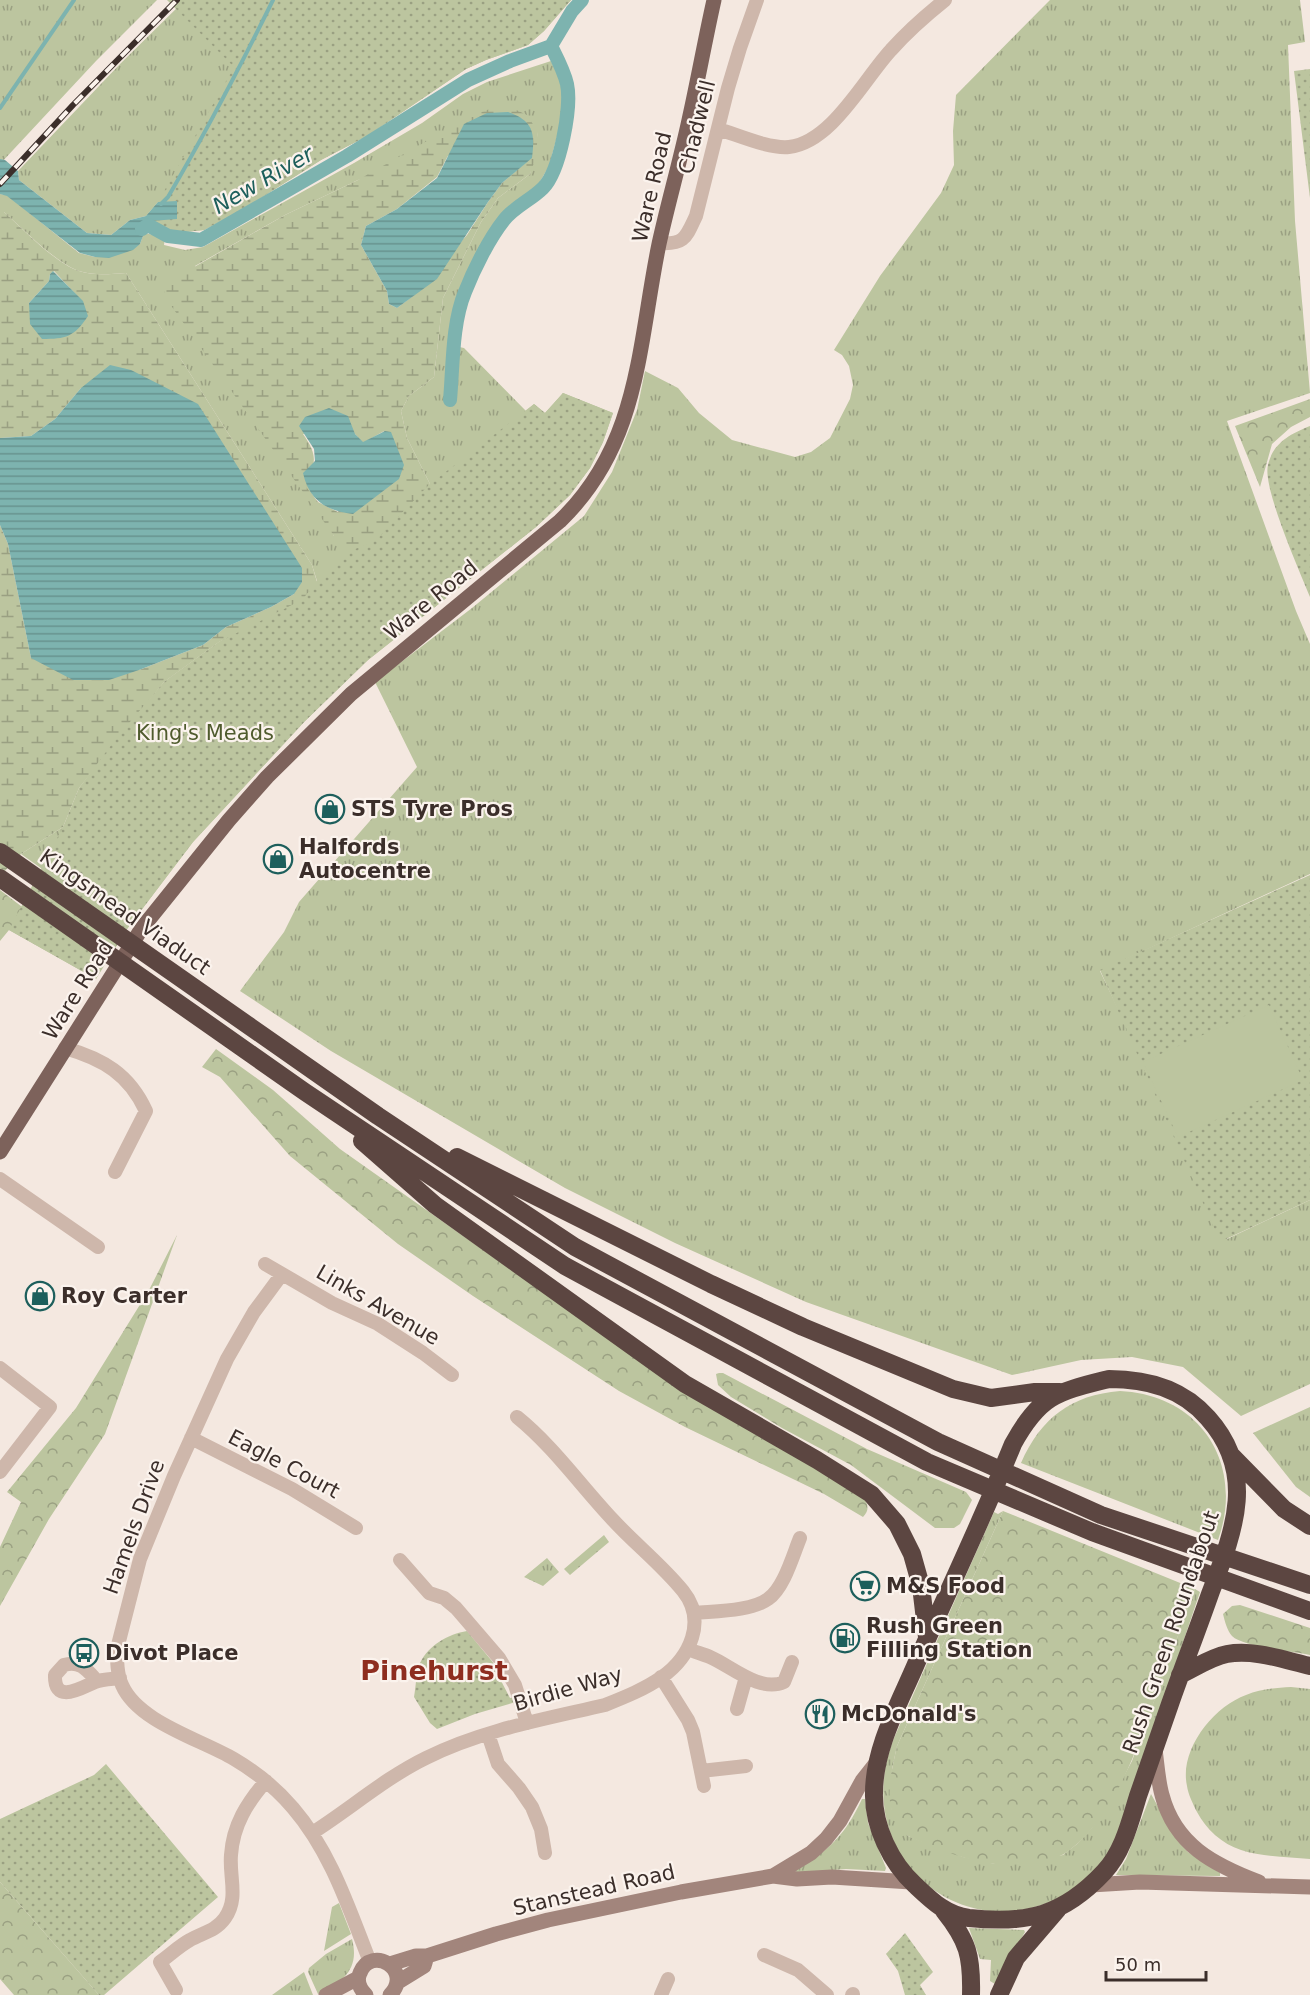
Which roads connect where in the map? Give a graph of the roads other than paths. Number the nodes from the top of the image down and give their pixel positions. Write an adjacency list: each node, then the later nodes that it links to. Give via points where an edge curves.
1 (714, 0): 5 (main road, Ware Road)
2 (757, 0): 4 (street, Chadwell)
3 (945, 0): 4 (street, via 890,51 833,122 805,142 791,147 775,146)
4 (718, 129): 5 (street, Chadwell, via 696,216 686,236 674,244)
5 (659, 243): 8 (main road, Ware Road, via 627,411 595,482 560,521 375,672 267,777 142,928)
6 (0, 852): 10 (highway, Kingsmead Viaduct)
7 (0, 878): 9 (highway, Kingsmead Viaduct)
8 (65, 1048): 11 (main road, Ware Road); 12 (street, via 108,1065 140,1099 146,1111)
9 (305, 1092): 29 (highway, via 565,1266 927,1462 1092,1532); 31 (highway, via 435,1205 676,1377 871,1494 897,1524 912,1554 921,1587)
10 (378, 1116): 19 (highway, via 711,1284 953,1389 991,1398); 28 (highway, via 575,1247 938,1442 1101,1515)
11 (0, 1152)
12 (115, 1172)
13 (0, 1179): 14 (street)
14 (98, 1246)
15 (265, 1264): 16 (street, Links Avenue)
16 (282, 1274): 18 (street, Links Avenue, via 332,1304 378,1324); 21 (street, Hamels Drive, via 227,1359)
17 (0, 1368): 23 (street, via 50,1407)
18 (452, 1375)
19 (1060, 1392): 22 (highway, Rush Green Roundabout, via 1109,1379 1130,1379 1166,1388 1200,1409 1222,1435); 31 (highway, Rush Green Roundabout, via 1030,1415 1012,1444)
20 (517, 1417): 30 (street, via 683,1591)
21 (191, 1438): 25 (street, Eagle Court, via 292,1489); 38 (street, Hamels Drive, via 137,1569 117,1649)
22 (1232, 1456): 24 (highway, via 1284,1509); 35 (highway, Rush Green Roundabout, via 1237,1502 1230,1542)
23 (0, 1472)
24 (1310, 1526)
25 (356, 1528)
26 (800, 1538): 30 (street, via 780,1586 769,1599 757,1605)
27 (400, 1560): 41 (street, via 429,1593 456,1608 499,1658 515,1685)
28 (1310, 1585)
29 (1310, 1611)
30 (695, 1613): 32 (street)
31 (927, 1639): 44 (highway, Rush Green Roundabout)
32 (688, 1649): 36 (street, Birdie Way); 37 (street)
33 (792, 1662): 37 (street, via 784,1682 777,1685)
34 (1310, 1666): 35 (highway, via 1266,1656 1228,1654)
35 (1180, 1675): 43 (highway, Rush Green Roundabout)
36 (661, 1677): 41 (street, Birdie Way, via 605,1705); 46 (street, via 688,1720)
37 (746, 1677): 40 (street)
38 (120, 1678): 39 (street); 47 (street, Hamels Drive, via 131,1700 145,1713 234,1759)
39 (97, 1681)
40 (737, 1709)
41 (527, 1723): 42 (street, Birdie Way)
42 (488, 1734): 49 (street, Birdie Way, via 425,1758); 50 (street, via 498,1764 532,1807)
43 (1155, 1748): 53 (highway, Rush Green Roundabout, via 1123,1840 1106,1870); 54 (main road, via 1161,1793 1177,1830 1209,1860)
44 (877, 1762): 51 (main road, Stanstead Road, via 826,1839); 52 (highway, Rush Green Roundabout, via 873,1794 880,1829 889,1851)
45 (746, 1766): 46 (street)
46 (701, 1771): 48 (street)
47 (266, 1781): 49 (street, Hamels Drive); 64 (street, via 237,1824 231,1856 233,1894 229,1911 220,1924 189,1940 160,1962)
48 (704, 1786)
49 (312, 1833): 60 (street, Hamels Drive, via 337,1879)
50 (545, 1852)
51 (773, 1876): 52 (main road, Stanstead Road); 59 (main road, Stanstead Road, via 548,1920)
52 (911, 1882): 57 (highway, Rush Green Roundabout)
53 (1091, 1885): 54 (main road, via 1140,1882); 56 (highway, Rush Green Roundabout)
54 (1270, 1886): 55 (main road)
55 (1310, 1887)
56 (1059, 1908): 57 (highway, Rush Green Roundabout, via 1020,1920 959,1917); 71 (highway, via 1016,1958)
57 (944, 1911): 70 (highway, via 967,1947)
58 (764, 1955): 69 (street, via 798,1970)
59 (427, 1956): 61 (main road, Stanstead Road); 65 (main road, Stanstead Road, via 424,1966)
60 (370, 1962): 61 (main road); 62 (main road)
61 (390, 1964): 65 (main road, via 395,1970)
62 (358, 1978): 66 (main road); 67 (main road)
63 (668, 1979): 68 (street)
64 (176, 1990)
65 (394, 1991)
66 (326, 1995)
67 (366, 1995)
68 (661, 1995)
69 (827, 1995)
70 (971, 1995)
71 (999, 1995)

